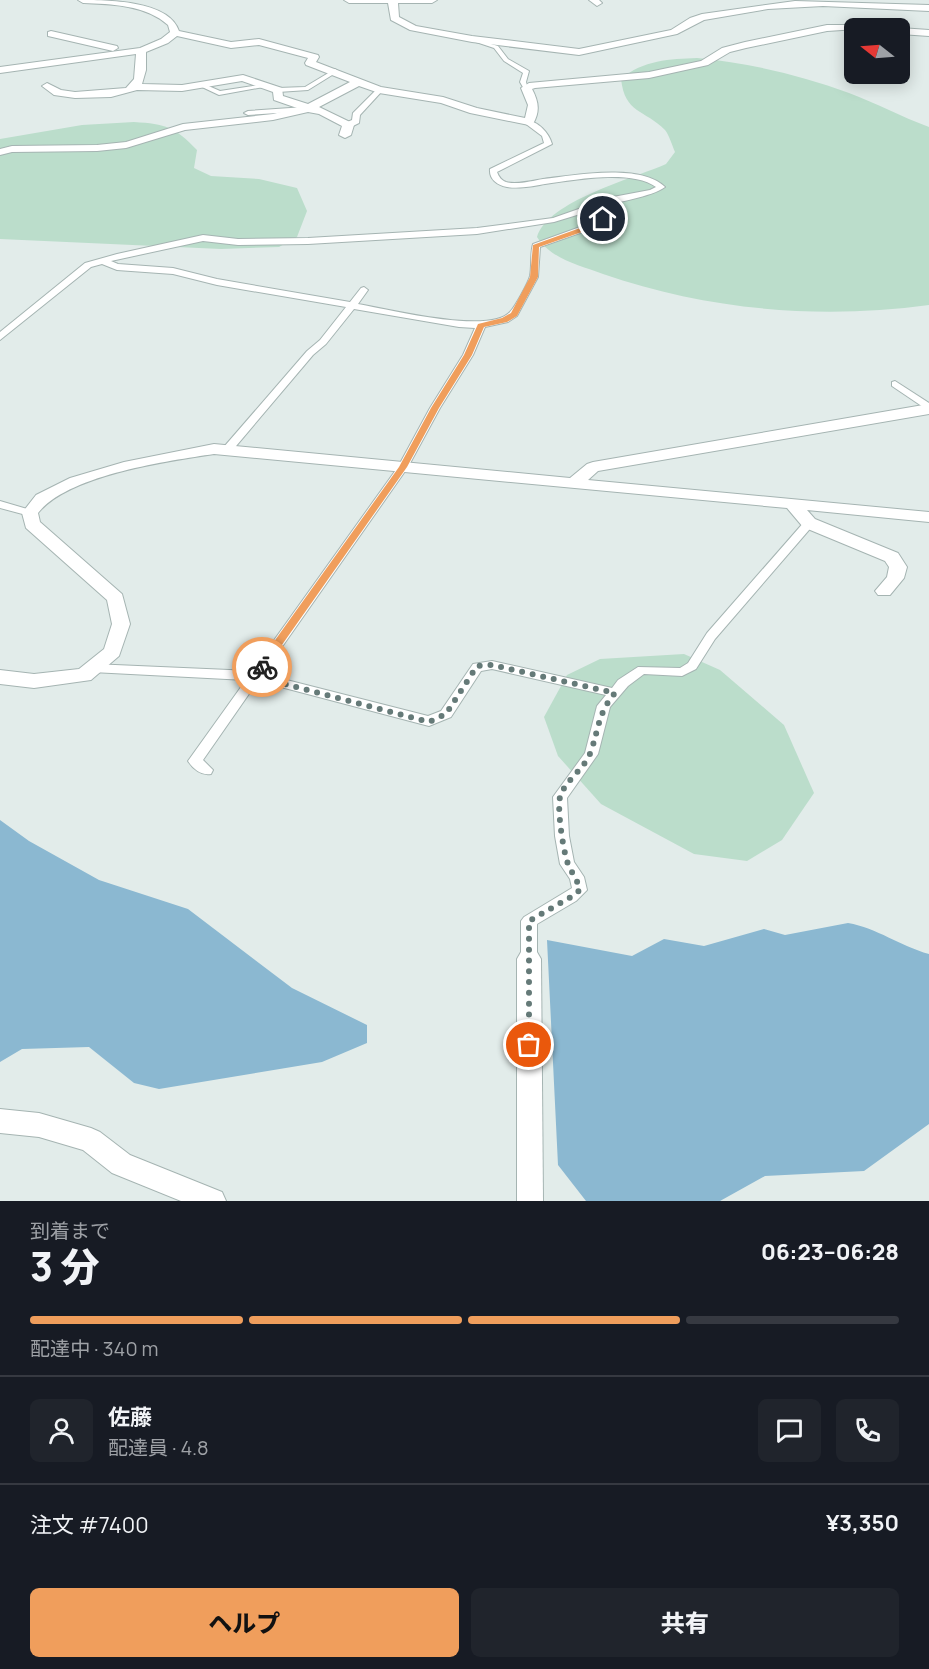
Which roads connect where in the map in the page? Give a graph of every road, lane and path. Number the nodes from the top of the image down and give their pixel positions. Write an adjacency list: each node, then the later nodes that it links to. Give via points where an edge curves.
1 (84, 0): 8 (street, via 166,16)
2 (349, 0): 4 (street)
3 (432, 0): 4 (street)
4 (393, 2): 11 (street, via 394,18 413,28)
5 (929, 8): 11 (street, via 836,2 762,8 702,17 674,32 579,52)
6 (844, 28): 18 (street, via 745,45 726,50 704,63 649,75)
7 (910, 32): 9 (street)
8 (175, 33): 12 (street); 14 (street, via 231,45 258,42 314,57 310,63)
9 (929, 33)
10 (51, 34): 12 (street)
11 (472, 39): 18 (lane, via 496,47 506,60 527,72 523,82)
12 (138, 52): 13 (street); 17 (street, via 141,77)
13 (0, 70)
14 (335, 71): 15 (street); 19 (lane, via 306,89)
15 (360, 81): 20 (street); 21 (street)
16 (47, 86): 17 (street, via 60,94 100,95)
17 (135, 87): 19 (street, via 182,88 243,78)
18 (526, 88): 23 (street, via 534,113)
19 (278, 90): 21 (street, via 278,98)
20 (379, 90): 23 (street, via 442,100); 24 (lane)
21 (308, 108): 22 (lane); 24 (street, via 322,111); 25 (street, via 262,119 183,127 126,145)
22 (248, 112)
23 (530, 122): 26 (lane, via 546,135 548,144 493,171 494,178 502,184 626,175 648,178 661,187)
24 (346, 130)
25 (0, 152)
26 (591, 208): 27 (lane, via 554,220 477,231 296,241 203,238); 30 (lane, via 603,219 597,225 536,246 534,277 514,314)
27 (102, 261): 29 (lane, via 117,267 173,271); 31 (lane, via 88,265)
28 (364, 290): 29 (lane)
29 (351, 305): 30 (lane); 34 (lane)
30 (481, 325): 35 (lane, via 468,355)
31 (0, 337)
32 (895, 384): 33 (lane)
33 (929, 409): 36 (street, via 593,467)
34 (227, 450): 35 (street); 39 (street, via 173,455 73,482 42,499)
35 (403, 467): 36 (street); 44 (lane)
36 (573, 483): 38 (street)
37 (0, 504): 39 (lane)
38 (793, 505): 40 (street); 41 (street)
39 (30, 513): 43 (street, via 32,524 116,598 121,624 112,652)
40 (929, 517)
41 (809, 523): 42 (street, via 892,557 898,567 896,578); 46 (lane, via 711,636 692,666 681,672 642,670)
42 (884, 591)
43 (92, 668): 44 (lane); 45 (street, via 84,675 34,681)
44 (255, 676): 46 (lane, via 429,722 446,714 477,666 492,665); 47 (lane, via 195,761)
45 (0, 677)
46 (615, 693): 48 (lane, via 604,706 591,754 560,797 561,836 567,864 577,877 580,890 529,921)
47 (206, 770)
48 (529, 959): 51 (street)
49 (0, 1121): 50 (street, via 39,1125 91,1140 122,1164)
50 (213, 1201)
51 (530, 1201)

